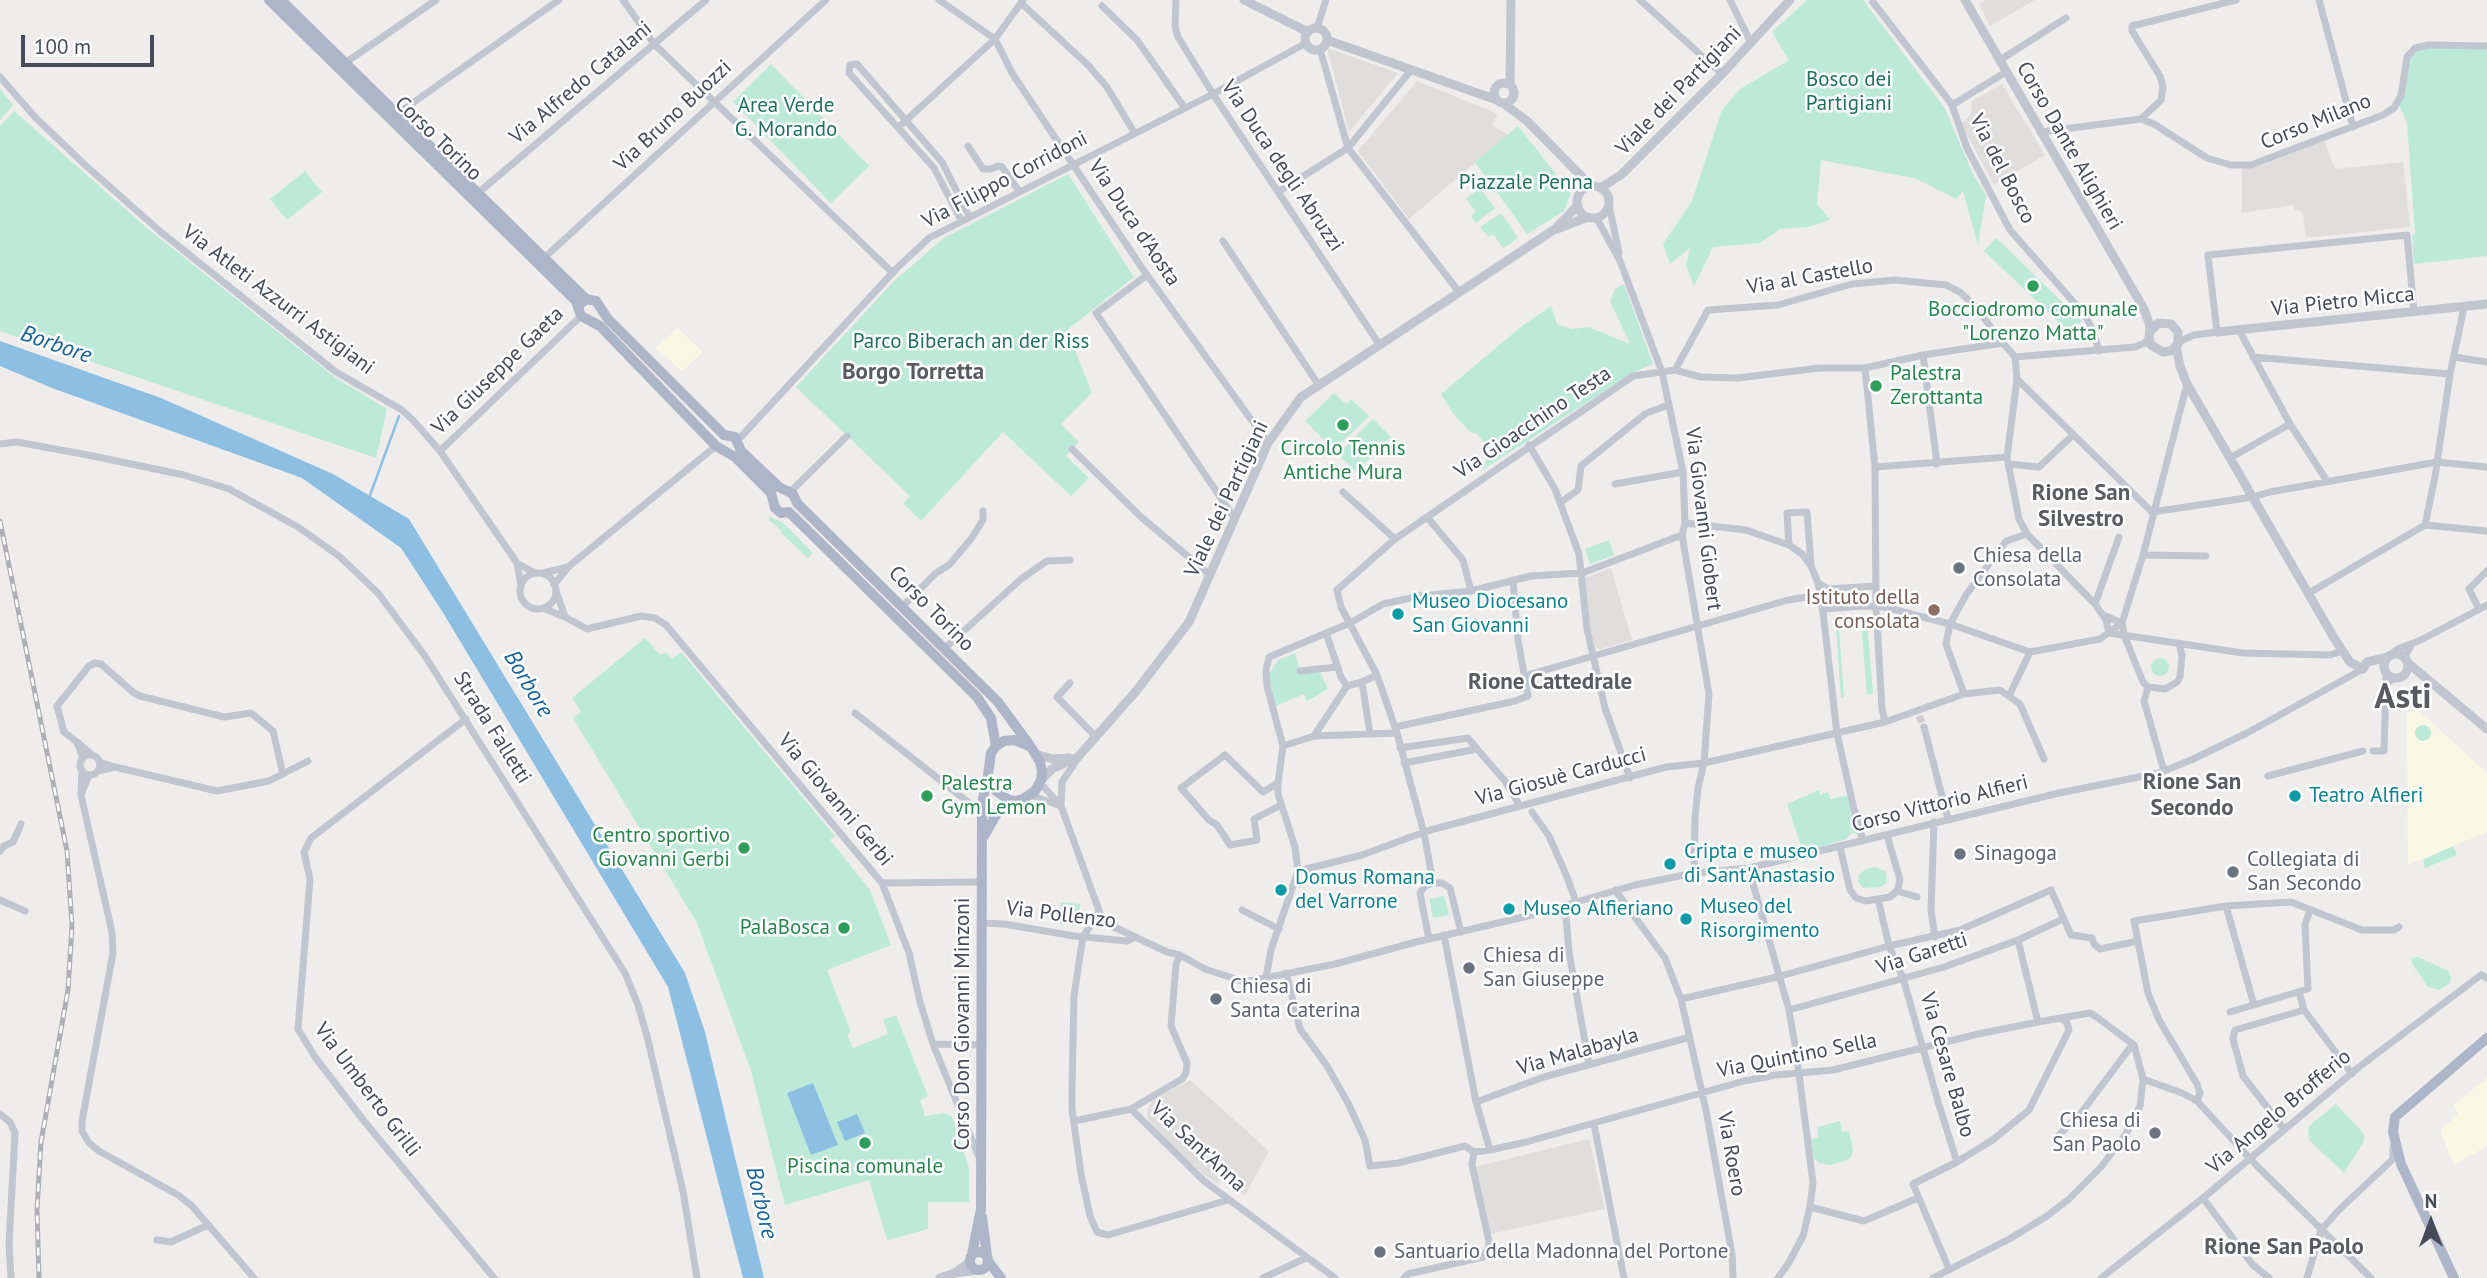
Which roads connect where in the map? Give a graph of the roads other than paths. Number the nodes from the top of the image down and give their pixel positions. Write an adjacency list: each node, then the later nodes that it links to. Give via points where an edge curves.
1 (269, 0): 78 (main road, Corso Torino)
2 (436, 0): 34 (street)
3 (559, 0): 48 (street)
4 (623, 0): 29 (street)
5 (706, 0): 29 (street, Via Alfredo Catalani)
6 (826, 0): 45 (street, Via Bruno Buozzi)
7 (939, 0): 25 (street, Via Duca d'Aosta)
8 (1176, 0): 42 (street, Via Duca degli Abruzzi, via 1178,37)
9 (1244, 0): 24 (street)
10 (1326, 0): 24 (street)
11 (1511, 0): 33 (street)
12 (1640, 0): 37 (street)
13 (1730, 0): 28 (street)
14 (1790, 0): 28 (street, Viale dei Partigiani)
15 (1965, 0): 32 (street, Corso Dante Alighieri)
16 (2236, 0): 21 (street)
17 (2319, 0): 53 (street)
18 (286, 2): 34 (main road, Corso Torino)
19 (1022, 2): 25 (street); 54 (street, via 1107,87)
20 (1873, 2): 46 (street, Via del Bosco)
21 (2202, 4): 49 (street, via 2132,26 2163,87 2161,100)
22 (1102, 6): 47 (street, via 1137,40)
23 (2066, 18): 32 (street)
24 (1312, 30): 26 (street, via 1326,33); 27 (street)
25 (995, 39): 50 (street); 58 (street, Via Duca d'Aosta, via 1012,73)
26 (1327, 40): 31 (street); 35 (street)
27 (1306, 43): 31 (street); 42 (street, Via Filippo Corridoni)
28 (1751, 43): 37 (street, Viale dei Partigiani)
29 (654, 44): 45 (street); 64 (street, Via Alfredo Catalani)
30 (2487, 46): 53 (street, Corso Milano, via 2411,50 2398,103)
31 (1320, 49): 57 (street)
32 (2000, 60): 36 (street, Corso Dante Alighieri)
33 (1510, 61): 39 (street); 40 (street)
34 (345, 63): 48 (main road, Corso Torino)
35 (1411, 70): 41 (street); 57 (street)
36 (2006, 72): 46 (street); 55 (street, Corso Dante Alighieri)
37 (1721, 74): 60 (street, Viale dei Partigiani)
38 (0, 77): 116 (street, Via Atleti Azzurri Astigiani, via 83,164 162,233 336,372 402,410)
39 (1498, 85): 40 (street); 41 (street, via 1486,91); 44 (street, via 1494,95)
40 (1510, 85): 43 (street)
41 (1468, 91): 44 (street)
42 (1213, 94): 47 (street, Via Filippo Corridoni); 63 (street, Via Duca degli Abruzzi)
43 (1513, 96): 44 (street); 51 (street)
44 (1500, 102): 51 (street)
45 (711, 105): 72 (street, Via Bruno Buozzi); 74 (street)
46 (1952, 105): 91 (street, Via del Bosco, via 1967,148 2010,230 2085,315)
47 (1184, 107): 54 (street, Via Filippo Corridoni)
48 (397, 114): 64 (main road, Corso Torino)
49 (2141, 119): 53 (street, Corso Milano, via 2207,158 2240,166); 55 (street)
50 (905, 121): 52 (street); 52 (street, via 857,64 850,65 849,72); 67 (street, via 942,162)
51 (1527, 121): 59 (street)
52 (898, 127): 69 (street, via 934,168)
53 (2353, 127)
54 (1134, 132): 58 (street, Via Filippo Corridoni)
55 (2040, 132): 80 (street, Corso Dante Alighieri)
56 (968, 146): 62 (street, via 983,169 1002,167)
57 (1348, 148): 63 (street); 76 (street)
58 (1073, 164): 62 (street, Via Filippo Corridoni); 75 (street, Via Duca d'Aosta)
59 (1571, 168): 61 (street); 65 (street)
60 (1621, 175): 61 (street, Viale dei Partigiani); 66 (street, Viale dei Partigiani)
61 (1595, 187): 65 (street); 66 (street)
62 (1019, 191): 67 (street, Via Filippo Corridoni)
63 (1278, 192): 88 (street, Via Duca degli Abruzzi)
64 (478, 194): 72 (main road, Corso Torino)
65 (1578, 200): 68 (street, via 1584,214); 70 (street, Viale dei Partigiani)
66 (1609, 202): 68 (street, via 1603,214); 73 (street, Via Giovanni Giobert)
67 (969, 216): 69 (street, Via Filippo Corridoni)
68 (1592, 217): 70 (street, Viale dei Partigiani); 73 (street, Via Giovanni Giobert)
69 (961, 220): 74 (street, Via Filippo Corridoni, via 929,238)
70 (1555, 229): 76 (street, Viale dei Partigiani)
71 (1223, 241): 104 (street)
72 (544, 258): 78 (main road, Corso Torino)
73 (1620, 261): 100 (street, Via Giovanni Giobert)
74 (893, 273): 110 (street, Via Filippo Corridoni)
75 (1147, 275): 111 (street, Via Duca d'Aosta); 135 (street, via 1096,313)
76 (1459, 292): 88 (street, Viale dei Partigiani)
77 (2487, 304): 79 (street, Via Pietro Micca)
78 (581, 307): 107 (main road, Corso Torino, via 596,301 610,321); 114 (main road, Corso Torino); 116 (street, Via Giuseppe Gaeta)
79 (2463, 307): 81 (street, Via Pietro Micca); 96 (street)
80 (2144, 309): 82 (street); 86 (street, Corso Dante Alighieri)
81 (2414, 312): 83 (street, Via Pietro Micca); 84 (street, via 2407,235 2208,255)
82 (2170, 324): 85 (street, Via Pietro Micca); 86 (street, via 2158,323); 89 (street, via 2178,332)
83 (2239, 330): 84 (street, Via Pietro Micca); 95 (street)
84 (2217, 332): 85 (street, Via Pietro Micca)
85 (2204, 333): 89 (street, Via Pietro Micca)
86 (2150, 334): 90 (street, via 2143,345); 92 (street, via 2151,345)
87 (2003, 343): 93 (street, Via Gioacchino Testa); 94 (street); 99 (street, Via al Castello, via 1960,292 1946,285 1884,281 1852,284 1778,305 1708,310)
88 (1380, 344): 104 (street, Viale dei Partigiani)
89 (2177, 344): 92 (street, via 2171,351); 103 (street)
90 (2124, 348): 91 (street); 92 (street)
91 (2099, 351): 94 (street)
92 (2159, 351): 103 (street, via 2172,359)
93 (1923, 355): 98 (street, Via Gioacchino Testa); 120 (street)
94 (2015, 357): 102 (street)
95 (2253, 357): 101 (street); 106 (street)
96 (2454, 357): 97 (street); 101 (street)
97 (2487, 362)
98 (1865, 368): 99 (street, Via Gioacchino Testa, via 1819,368 1738,378 1701,377); 121 (street)
99 (1675, 370): 100 (street, Via Gioacchino Testa)
100 (1662, 372): 105 (street, Via Giovanni Giobert); 113 (street, Via Gioacchino Testa, via 1633,376)
101 (2450, 374): 119 (street)
102 (2017, 379): 108 (street); 118 (street)
103 (2186, 382): 117 (street); 133 (street)
104 (1318, 384): 111 (street, Viale dei Partigiani, via 1301,397)
105 (1669, 405): 123 (street, Via Giovanni Giobert); 129 (street, via 1647,413 1581,467 1578,490)
106 (2290, 424): 117 (street); 124 (street)
107 (724, 435): 110 (main road, Corso Torino); 114 (main road)
108 (2073, 435): 118 (street, via 2039,467); 133 (street)
109 (847, 436): 126 (street)
110 (738, 440): 126 (main road, Corso Torino, via 741,451)
111 (1268, 443): 135 (street, Viale dei Partigiani)
112 (0, 444): 199 (street, Strada Falletti, via 16,442 184,475 229,489 298,527 339,556 378,593)
113 (1530, 445): 129 (street); 134 (street, Via Gioacchino Testa)
114 (716, 446): 132 (main road, Corso Torino, via 735,457 771,493 778,511); 149 (street)
115 (1072, 449): 153 (street, via 1141,517)
116 (440, 451): 147 (street, Via Atleti Azzurri Astigiani)
117 (2230, 458): 128 (street)
118 (2007, 461): 120 (street); 139 (street, via 2019,519)
119 (2437, 462): 122 (street); 124 (street); 137 (street)
120 (1937, 464): 121 (street)
121 (1875, 467): 156 (street)
122 (2487, 467)
123 (1683, 471): 125 (street); 136 (street, Via Giovanni Giobert)
124 (2327, 481): 128 (street)
125 (1615, 484)
126 (790, 492): 130 (main road, Corso Torino)
127 (1343, 492): 142 (street)
128 (2253, 497): 133 (street); 160 (street)
129 (1562, 502): 151 (street)
130 (797, 503): 132 (main road); 164 (main road, Corso Torino)
131 (983, 511): 164 (street, via 971,540)
132 (789, 512): 209 (main road, Corso Torino, via 977,697 991,718)
133 (2152, 512): 144 (street)
134 (1427, 517): 142 (street, Via Gioacchino Testa); 159 (street, via 1463,560)
135 (1235, 519): 153 (street, Viale dei Partigiani)
136 (1685, 523): 140 (street, Via Giovanni Giobert); 143 (street, via 1739,528)
137 (2424, 525): 138 (street); 160 (street)
138 (2487, 531)
139 (2027, 534): 162 (street); 171 (street, via 2006,541)
140 (1682, 535): 151 (street); 172 (street, Via Giovanni Giobert)
141 (2119, 537): 162 (street)
142 (1395, 539): 169 (street, Via Gioacchino Testa, via 1337,590)
143 (1789, 545): 148 (street); 148 (street, via 1787,513 1807,512)
144 (2143, 555): 145 (street); 170 (street)
145 (2206, 556)
146 (1070, 560): 178 (street, via 1047,561 1021,579)
147 (517, 563): 152 (street, Via Atleti Azzurri Astigiani); 157 (street, Via Atleti Azzurri Astigiani)
148 (1811, 566): 155 (street)
149 (568, 567): 152 (street); 158 (street)
150 (2487, 571): 165 (street, via 2469,589)
151 (1582, 573): 154 (street); 181 (street)
152 (538, 574): 157 (street, via 526,578); 158 (street, via 547,576)
153 (1210, 575): 207 (street, Viale dei Partigiani, via 1189,622)
154 (1513, 580): 159 (street); 189 (street)
155 (1818, 583): 156 (street, via 1828,589); 161 (street)
156 (1876, 586): 163 (street)
157 (520, 587): 166 (street, via 527,605)
158 (555, 587): 166 (street, via 554,599); 168 (street)
159 (1471, 591): 169 (street, via 1382,604)
160 (2309, 593): 179 (street)
161 (1821, 602): 163 (street, via 1832,609); 172 (street, via 1788,600); 205 (street)
162 (2095, 604): 167 (street)
163 (1876, 606): 171 (street); 200 (street)
164 (902, 607): 178 (main road, Corso Torino)
165 (2483, 607): 176 (street, Corso Vittorio Alfieri)
166 (542, 608): 168 (street, Via Giovanni Gerbi)
167 (2102, 615): 170 (street); 174 (street)
168 (565, 617): 257 (street, Via Giovanni Gerbi, via 587,629 641,616 666,625)
169 (1350, 623): 173 (street); 187 (street)
170 (2122, 623): 174 (street); 175 (street)
171 (1950, 624): 180 (street); 196 (street, via 1946,644)
172 (1699, 626): 181 (street); 222 (street, Via Giovanni Giobert, via 1709,694)
173 (1326, 633): 184 (street); 210 (street, via 1269,657 1266,686)
174 (2109, 634): 175 (street); 180 (street)
175 (2124, 635): 177 (street); 195 (street)
176 (2412, 643): 182 (street, Corso Vittorio Alfieri); 183 (street)
177 (2179, 644): 179 (street, via 2276,656); 195 (street, via 2182,655 2177,682 2165,689)
178 (944, 649): 213 (main road, Corso Torino, via 998,702)
179 (2342, 651): 185 (street, via 2350,662)
180 (2030, 652): 197 (street)
181 (1594, 655): 189 (street); 231 (street, via 1609,721)
182 (2388, 657): 183 (street, via 2396,654); 185 (street, Corso Vittorio Alfieri, via 2367,662); 188 (street)
183 (2406, 660): 190 (street); 191 (street)
184 (1337, 667): 186 (street); 194 (street)
185 (2363, 668): 188 (street, Corso Vittorio Alfieri); 226 (street, Corso Vittorio Alfieri, via 2247,733)
186 (1300, 671)
187 (1377, 675): 192 (street); 203 (street)
188 (2387, 675): 190 (street); 215 (street, via 2384,751)
189 (1524, 676): 203 (street, via 1528,696)
190 (2404, 676): 191 (street)
191 (2427, 679): 202 (street)
192 (1362, 682): 194 (street); 204 (street)
193 (1070, 683): 207 (street, via 1058,697)
194 (1347, 686): 206 (street)
195 (2148, 687): 226 (street, via 2144,701)
196 (1964, 694): 197 (street, via 2000,690); 200 (street)
197 (2009, 695): 219 (street, via 2020,704)
198 (855, 713): 242 (street)
199 (466, 719): 335 (street, Via Umberto Grilli, via 311,838 304,852 310,879 298,1029 364,1121); 336 (street, Strada Falletti, via 625,973 639,1005 683,1191)
200 (1885, 722): 205 (street, Via Giosuè Carducci)
201 (1924, 727): 244 (street)
202 (2486, 727)
203 (1396, 730): 204 (street); 211 (street)
204 (1370, 734): 206 (street)
205 (1837, 734): 222 (street, Via Giosuè Carducci); 250 (street)
206 (1314, 736): 210 (street)
207 (1096, 737): 217 (street, Viale dei Partigiani)
208 (77, 743): 216 (street); 218 (street); 228 (street, via 64,732 57,706 95,663 140,696 224,717 251,713 274,731)
209 (996, 746): 213 (main road, via 1014,740); 229 (main road)
210 (1283, 746): 233 (street)
211 (1400, 748): 212 (street, via 1468,738); 223 (street)
212 (1477, 749): 223 (street); 240 (street)
213 (1033, 751): 217 (street, via 1053,759); 232 (main road, via 1040,762)
214 (2364, 751): 230 (street)
215 (2373, 751)
216 (92, 755): 218 (street); 221 (street)
217 (1078, 757): 232 (street, Viale dei Partigiani, via 1052,769); 238 (street, via 1062,782)
218 (83, 758): 225 (street)
219 (2043, 759)
220 (308, 761): 228 (street)
221 (99, 762): 224 (street); 227 (street)
222 (1704, 763): 231 (street, Via Giosuè Carducci, via 1666,767); 254 (street, Via Giovanni Giobert, via 1696,808)
223 (1404, 764): 247 (street)
224 (115, 767): 227 (street); 228 (street, via 218,791)
225 (82, 770): 227 (street); 235 (street)
226 (2164, 771): 244 (street, Corso Vittorio Alfieri)
227 (94, 773): 235 (street)
228 (283, 774)
229 (988, 775): 237 (main road, via 996,791); 242 (main road, Corso Don Giovanni Minzoni)
230 (2268, 776)
231 (1630, 778): 240 (street, Via Giosuè Carducci)
232 (1040, 783): 236 (main road); 238 (street)
233 (1278, 783): 234 (street); 239 (street)
234 (1263, 792): 239 (street); 239 (street, via 1225,755 1181,788 1230,845 1257,841 1254,819)
235 (81, 795): 327 (street, via 113,953 82,1131 99,1151 178,1195)
236 (1030, 795): 237 (main road); 238 (street)
237 (1009, 800): 243 (main road)
238 (1061, 806): 270 (street)
239 (1278, 806): 253 (street, via 1294,846)
240 (1520, 806): 247 (street, Via Giosuè Carducci)
241 (1532, 812): 264 (street, via 1549,836)
242 (982, 813): 243 (street); 249 (main road, Corso Don Giovanni Minzoni)
243 (996, 815): 249 (main road)
244 (1948, 819): 245 (street, Corso Vittorio Alfieri)
245 (1934, 822): 248 (street, Corso Vittorio Alfieri); 279 (street, via 1931,910)
246 (21, 824): 252 (street, via 13,842)
247 (1424, 833): 253 (street, Via Giosuè Carducci); 258 (street)
248 (1886, 835): 250 (street, Corso Vittorio Alfieri); 260 (street, via 1900,880)
249 (982, 838): 256 (main road, Corso Don Giovanni Minzoni)
250 (1863, 841): 251 (street, Corso Vittorio Alfieri)
251 (1840, 847): 254 (street, Corso Vittorio Alfieri, via 1749,868); 262 (street, via 1850,890 1856,898)
252 (0, 851)
253 (1298, 871): 274 (street)
254 (1694, 873): 259 (street, Corso Vittorio Alfieri)
255 (1751, 877): 286 (street)
256 (982, 882): 257 (street); 272 (main road, Corso Don Giovanni Minzoni)
257 (882, 883): 300 (street, Via Giovanni Gerbi, via 909,953)
258 (1433, 883): 275 (street, via 1450,888); 280 (street, via 1420,893)
259 (1615, 890): 264 (street, Corso Vittorio Alfieri); 291 (street, Via Roero, via 1665,958)
260 (1897, 891): 261 (street); 262 (street)
261 (1916, 897)
262 (1878, 899): 283 (street, Via Cesare Balbo)
263 (0, 900): 269 (street)
264 (1576, 902): 265 (street, Corso Vittorio Alfieri)
265 (1565, 905): 275 (street, Corso Vittorio Alfieri); 304 (street)
266 (2226, 906): 268 (street, via 2291,902); 282 (street, via 2134,921); 292 (street)
267 (1241, 910): 274 (street)
268 (2311, 910): 273 (street, via 2362,930); 290 (street, via 2305,925 2308,989)
269 (25, 911)
270 (1099, 912): 277 (street); 278 (street, Corso Vittorio Alfieri, via 1110,925)
271 (2063, 919): 279 (street, via 2050,890); 281 (street, Via Garetti); 282 (street, via 2071,935 2092,938 2100,949)
272 (982, 923): 277 (street, Via Pollenzo); 301 (main road, Corso Don Giovanni Minzoni)
273 (2399, 927)
274 (1279, 929): 288 (street)
275 (1461, 932): 276 (street, Corso Vittorio Alfieri)
276 (1444, 935): 280 (street, Corso Vittorio Alfieri); 310 (street)
277 (1083, 937): 278 (street, Via Pollenzo, via 1127,941); 314 (street, via 1074,996)
278 (1135, 937): 284 (street, Corso Vittorio Alfieri)
279 (1936, 937): 283 (street)
280 (1429, 939): 285 (street, Corso Vittorio Alfieri)
281 (2018, 940): 289 (street, Via Garetti); 297 (street)
282 (2138, 941): 309 (street, via 2148,993 2197,1084)
283 (1888, 946): 286 (street); 289 (street, Via Cesare Balbo)
284 (1180, 956): 288 (street, Corso Vittorio Alfieri, via 1245,982); 311 (street, Via Sant'Anna, via 1171,1026 1187,1063 1186,1073)
285 (1286, 973): 288 (street, Corso Vittorio Alfieri); 319 (street, Via Quintino Sella, via 1300,1029 1348,1103 1365,1140 1370,1166 1465,1146)
286 (1779, 975): 291 (street); 293 (street)
287 (2484, 976): 306 (street, Via Angelo Brofferio)
288 (1266, 977)
289 (1903, 978): 293 (street, Via Garetti); 302 (street, Via Cesare Balbo)
290 (2299, 992): 292 (street); 294 (street)
291 (1681, 999): 298 (street, Via Roero)
292 (2254, 1005): 295 (street)
293 (1789, 1010): 305 (street)
294 (2304, 1010): 306 (street); 316 (street, via 2235,1030 2233,1039 2243,1076)
295 (2230, 1013)
296 (2062, 1018): 297 (street, Via Quintino Sella); 303 (street, Via Quintino Sella, via 2090,1013); 321 (street, via 2069,1030 2029,1110)
297 (2038, 1022): 302 (street, Via Quintino Sella)
298 (1690, 1037): 304 (street, Via Malabayla); 308 (street, Via Roero)
299 (2487, 1038): 313 (main road)
300 (933, 1044): 301 (street); 322 (street, Via Giovanni Gerbi)
301 (982, 1045): 322 (main road, Corso Don Giovanni Minzoni)
302 (1922, 1047): 305 (street, Via Quintino Sella, via 1833,1070); 321 (street, Via Cesare Balbo)
303 (2132, 1047): 307 (street); 317 (street)
304 (1589, 1064): 310 (street, Via Malabayla)
305 (1799, 1073): 308 (street, Via Quintino Sella); 326 (street, via 1813,1183)
306 (2352, 1074): 316 (street, Via Angelo Brofferio)
307 (2143, 1079): 309 (street); 332 (street, via 2140,1106 2126,1134 2077,1191 2047,1216)
308 (1702, 1092): 315 (street, Via Quintino Sella); 343 (street, Via Roero)
309 (2197, 1101): 320 (street)
310 (1476, 1102): 318 (street)
311 (1131, 1109): 314 (street); 325 (street, Via Sant'Anna)
312 (0, 1114): 333 (street, via 15,1133)
313 (2395, 1117): 328 (street, via 2389,1131 2393,1159); 350 (main road, via 2393,1132 2401,1164)
314 (1074, 1121): 325 (street, via 1081,1174 1097,1232 1108,1235)
315 (1594, 1124): 318 (street, Via Quintino Sella); 342 (street)
316 (2284, 1129): 320 (street, Via Angelo Brofferio)
317 (2059, 1135)
318 (1490, 1150): 319 (street, Via Quintino Sella)
319 (1474, 1152): 341 (street, via 1472,1165 1488,1249 1483,1257)
320 (2250, 1158): 324 (street, Via Angelo Brofferio); 328 (street)
321 (1957, 1162): 323 (street, via 1913,1184)
322 (982, 1164): 331 (main road, Corso Don Giovanni Minzoni)
323 (1918, 1198): 326 (street, via 1864,1221); 332 (street)
324 (2203, 1198): 346 (street, Via Angelo Brofferio); 347 (street, via 2252,1264)
325 (1228, 1200): 330 (street, Via Sant'Anna)
326 (1810, 1208): 344 (street, via 1803,1236)
327 (208, 1225): 329 (street, via 172,1242); 334 (street)
328 (2321, 1230): 348 (street); 349 (street)
329 (157, 1240)
330 (1306, 1258): 339 (street); 340 (street, Via Sant'Anna)
331 (979, 1262): 337 (street); 338 (main road)
332 (1947, 1273): 345 (street)
333 (11, 1278)
334 (254, 1278)
335 (494, 1278)
336 (697, 1278)
337 (940, 1278)
338 (998, 1278)
339 (1262, 1278)
340 (1335, 1278)
341 (1404, 1278)
342 (1624, 1278)
343 (1733, 1278)
344 (1778, 1278)
345 (1933, 1278)
346 (2101, 1278)
347 (2269, 1278)
348 (2307, 1278)
349 (2371, 1278)
350 (2454, 1278)

